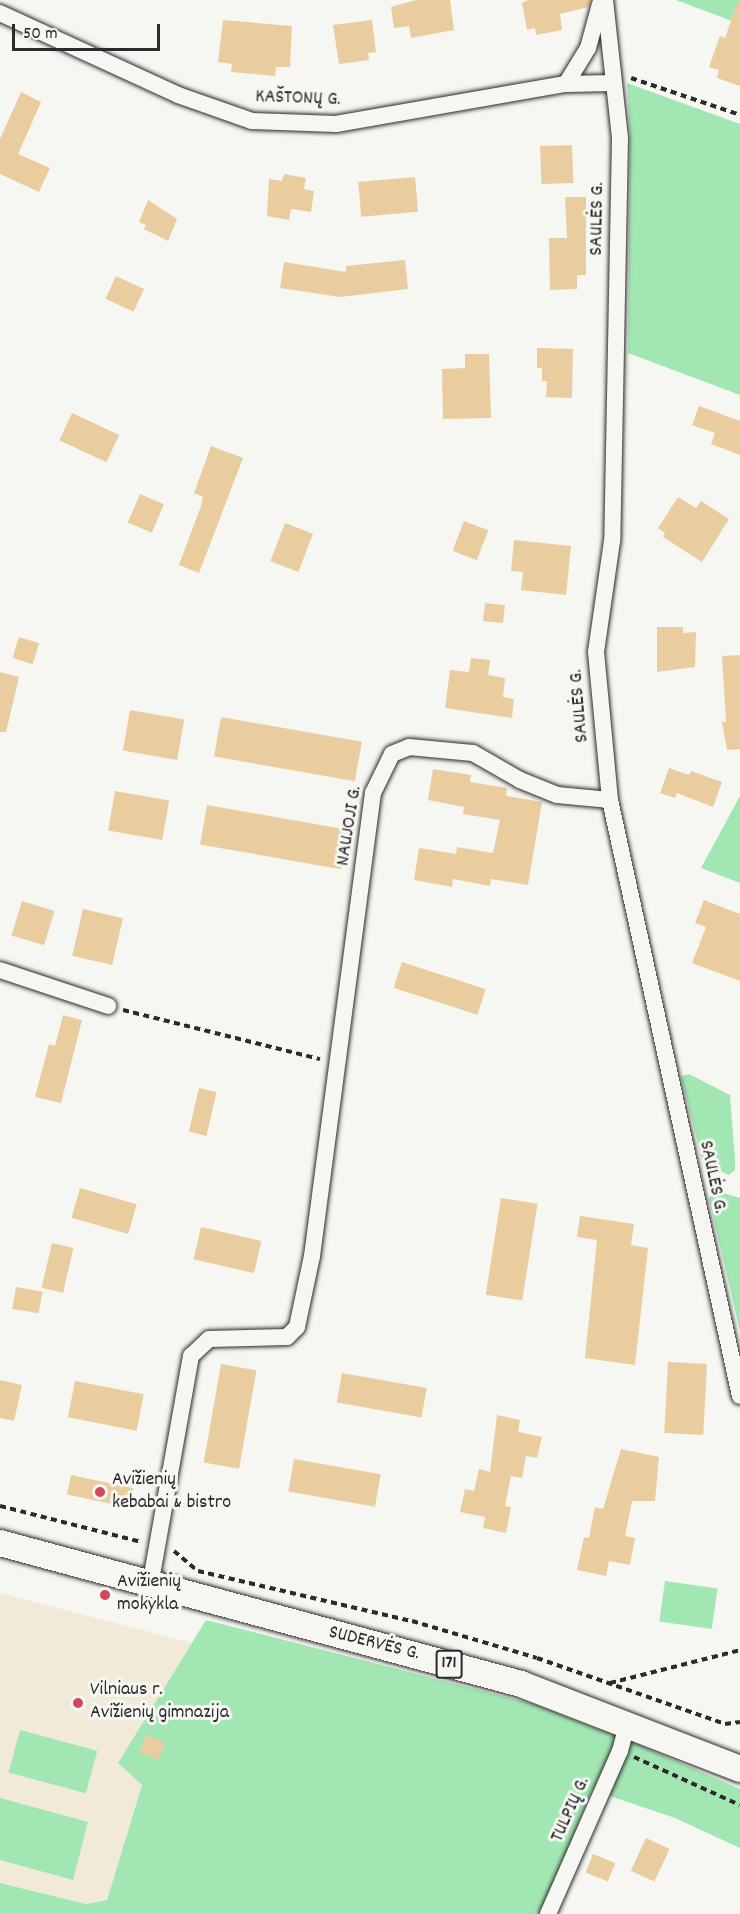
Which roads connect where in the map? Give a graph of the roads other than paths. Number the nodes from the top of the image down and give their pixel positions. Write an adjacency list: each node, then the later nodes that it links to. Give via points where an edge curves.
1 (603, 0): 3 (street, SAULĖS G., via 614,57); 4 (street, via 588,48)
2 (0, 13): 4 (street, KAŠTONŲ G., via 178,95 252,121 336,124)
3 (613, 83): 4 (street, KAŠTONŲ G.); 5 (street, SAULĖS G., via 621,138 612,542 596,652)
4 (566, 84)
5 (610, 800): 8 (street, SAULĖS G.); 10 (street, NAUJOJI G., via 557,795 520,780 473,753 409,747 392,754 373,793 312,1256 297,1327 286,1337 209,1339 191,1356)
6 (0, 970): 7 (street)
7 (108, 1006)
8 (740, 1396)
9 (0, 1543): 10 (main road, SUDERVĖS G. / 171)
10 (150, 1586): 11 (main road, SUDERVĖS G. / 171, via 521,1684)
11 (628, 1722): 12 (main road, SUDERVĖS G. / 171); 13 (street, TULPIŲ G., via 620,1750)
12 (740, 1769)
13 (548, 1914)

